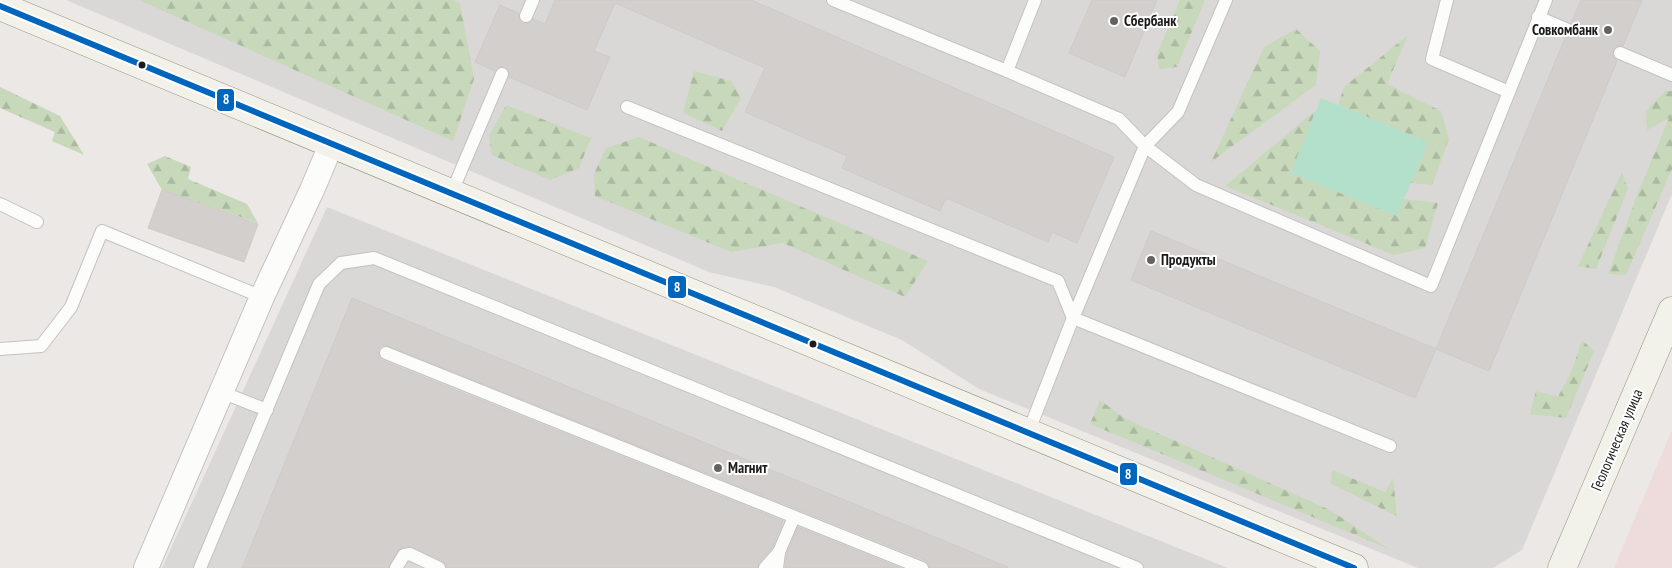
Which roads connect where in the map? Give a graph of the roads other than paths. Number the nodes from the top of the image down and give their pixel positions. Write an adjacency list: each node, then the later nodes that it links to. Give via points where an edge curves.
1 (533, 0): 8 (lane)
2 (833, 0): 12 (lane)
3 (1035, 0): 12 (lane)
4 (1226, 0): 18 (lane, via 1178,112)
5 (1447, 0): 15 (lane, via 1432,59)
6 (1546, 0): 9 (lane)
7 (0, 6): 17 (main road)
8 (526, 16)
9 (1538, 17): 10 (lane); 15 (lane)
10 (1568, 30)
11 (1620, 53): 14 (lane)
12 (1006, 71): 18 (lane, via 1119,119)
13 (502, 74): 19 (lane)
14 (1672, 75)
15 (1509, 92): 18 (lane, via 1431,286 1196,185)
16 (627, 107): 24 (lane, via 1058,281)
17 (331, 144): 19 (main road); 22 (street)
18 (1145, 146): 24 (lane)
19 (451, 194): 29 (main road)
20 (0, 204): 21 (lane)
21 (37, 222)
22 (262, 297): 25 (lane, via 102,231 71,307 40,346); 27 (street)
23 (1672, 311): 42 (main road, Геологическая улица)
24 (1073, 318): 29 (lane); 30 (lane)
25 (0, 349)
26 (386, 353): 31 (lane)
27 (221, 392): 28 (lane); 33 (street)
28 (267, 410): 34 (lane); 40 (lane, via 319,284 341,263 374,258)
29 (1028, 433): 41 (main road)
30 (1390, 446)
31 (794, 517): 32 (lane); 39 (lane)
32 (779, 552): 37 (lane); 38 (lane)
33 (146, 568)
34 (200, 568)
35 (396, 568): 36 (lane, via 404,555 410,554)
36 (439, 568)
37 (765, 568)
38 (777, 568)
39 (922, 568)
40 (1137, 568)
41 (1354, 568)
42 (1562, 568)

